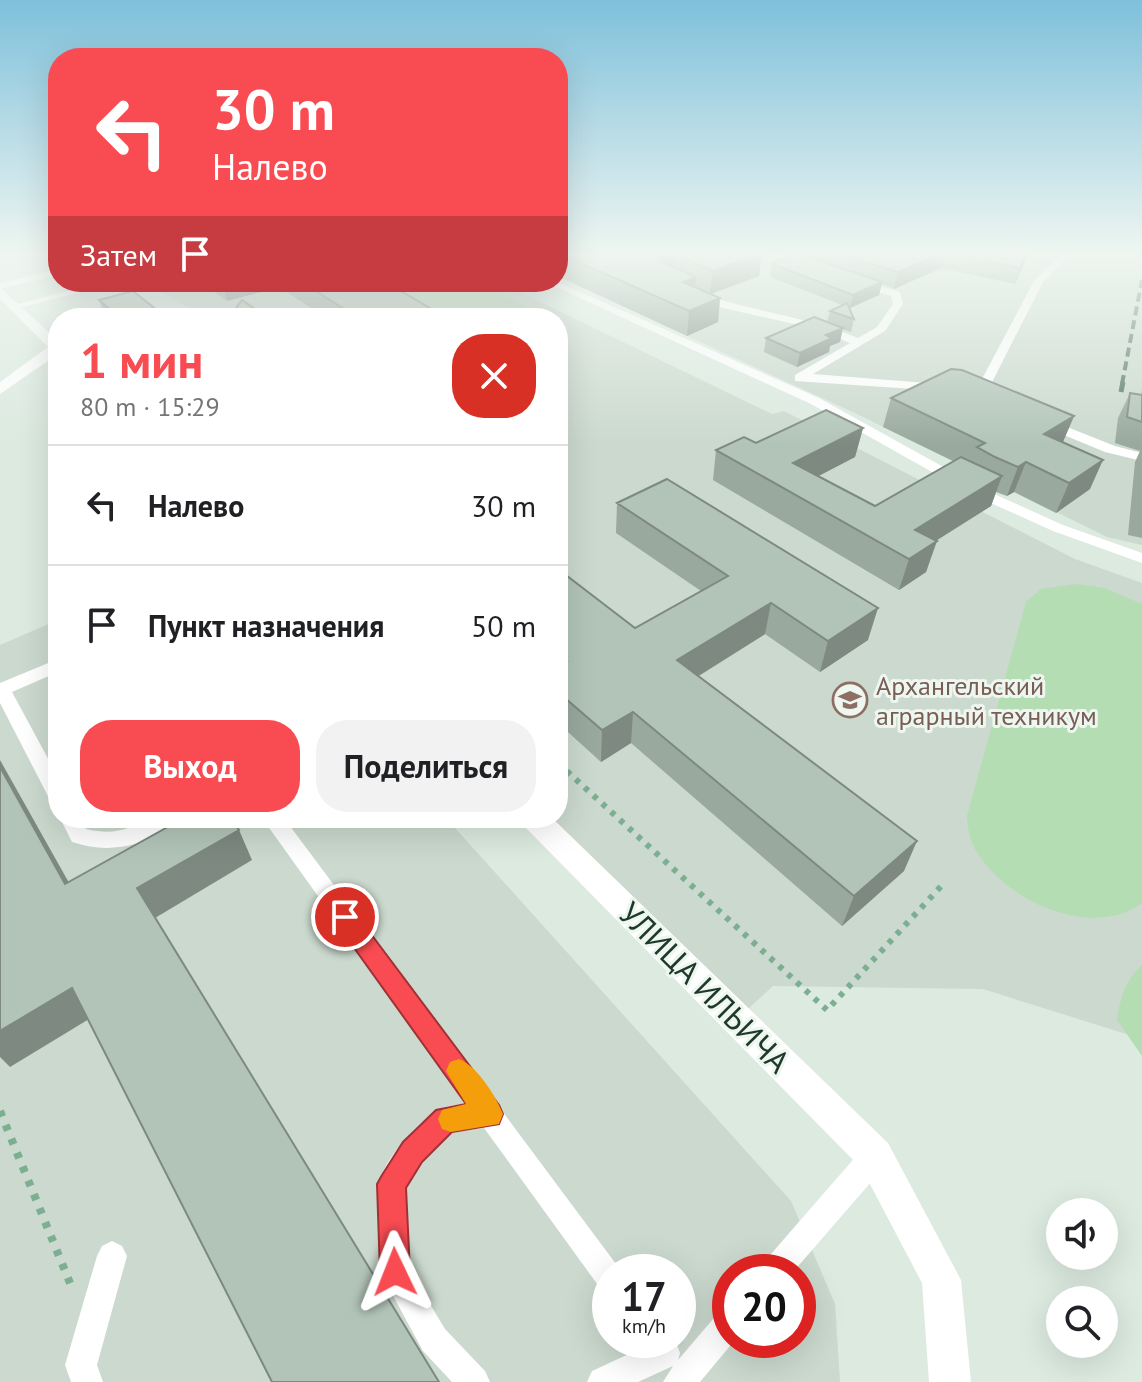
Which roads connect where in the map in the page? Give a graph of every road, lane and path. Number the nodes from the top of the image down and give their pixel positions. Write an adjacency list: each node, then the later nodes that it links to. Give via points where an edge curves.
1 (26, 316): 6 (street)
2 (627, 316): 10 (lane)
3 (776, 316): 7 (lane)
4 (890, 316): 7 (lane, via 881,329)
5 (1020, 316): 14 (lane)
6 (48, 338)
7 (859, 342): 9 (lane)
8 (48, 355): 11 (street)
9 (802, 376): 10 (lane); 12 (lane)
10 (783, 387): 18 (lane, via 978,492)
11 (0, 389)
12 (951, 390)
13 (965, 392): 14 (lane)
14 (980, 394): 15 (lane)
15 (994, 400)
16 (1038, 419): 17 (lane)
17 (1142, 457)
18 (1142, 558)
19 (48, 669): 20 (lane)
20 (1, 690): 22 (lane)
21 (568, 772): 27 (path, via 827,1010)
22 (48, 777)
23 (75, 828): 24 (lane, via 79,836 103,843 128,841)
24 (155, 828)
25 (279, 828): 29 (lane)
26 (544, 828): 30 (street, УЛИЦА ИЛЬИЧА)
27 (944, 883)
28 (0, 1111): 34 (path)
29 (490, 1114): 31 (lane); 38 (lane, via 446,1120 412,1152 391,1184 395,1272 434,1340)
30 (875, 1156): 32 (lane); 40 (street, УЛИЦА ИЛЬИЧА, via 941,1280)
31 (592, 1254)
32 (790, 1254)
33 (112, 1256): 34 (lane)
34 (91, 1333): 37 (lane, via 81,1365)
35 (712, 1335): 36 (lane)
36 (671, 1363): 39 (lane)
37 (87, 1382)
38 (474, 1382)
39 (603, 1382)
40 (950, 1382)

